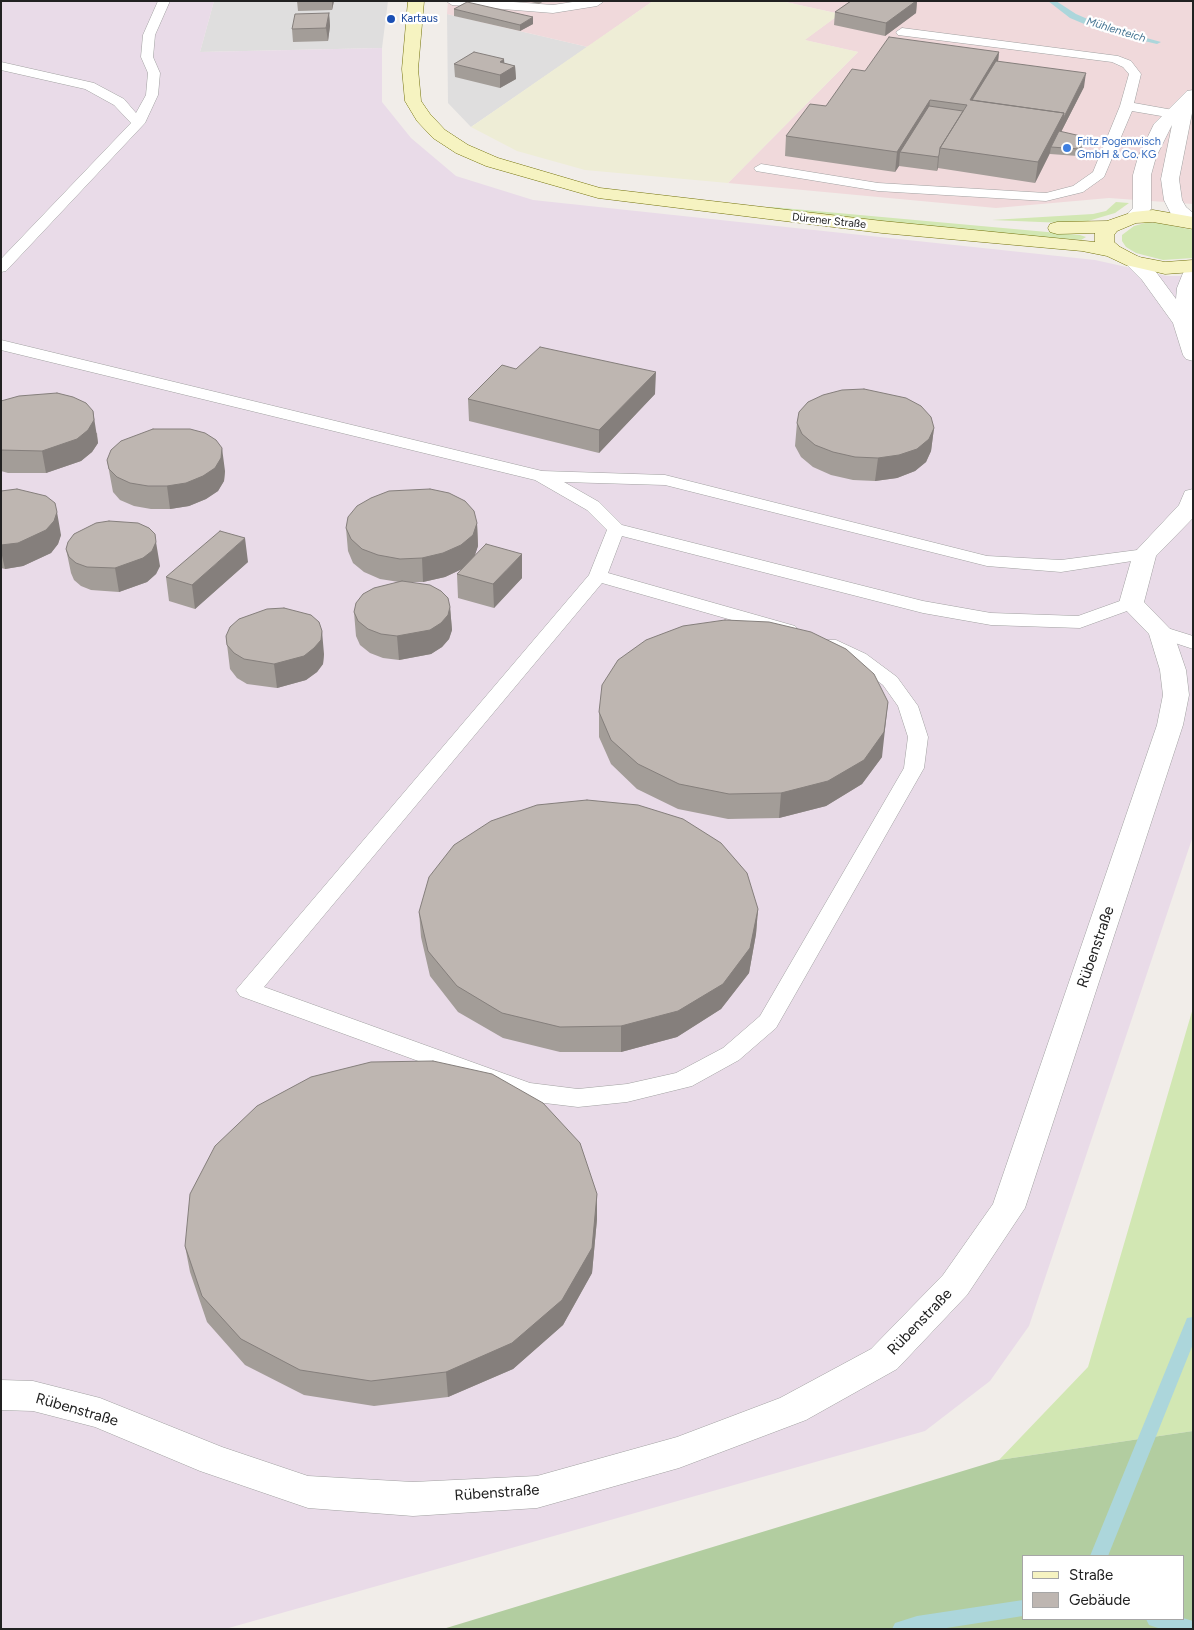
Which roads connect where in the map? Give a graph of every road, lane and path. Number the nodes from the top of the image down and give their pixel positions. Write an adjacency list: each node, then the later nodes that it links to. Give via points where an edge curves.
1 (164, 1): 9 (lane, via 149,36 147,57 154,73 152,95)
2 (416, 1): 11 (main road, Dürener Straße, via 410,69 413,101 423,117 439,134 462,148 492,162)
3 (452, 1): 4 (lane, via 553,10)
4 (597, 2)
5 (902, 32): 8 (lane, via 1114,59 1127,64 1135,74)
6 (1, 66): 9 (lane, via 89,86 119,102)
7 (1184, 104): 8 (lane); 12 (street, via 1163,124 1146,157 1142,175 1142,209); 13 (street, via 1170,179 1178,210)
8 (1127, 106): 10 (lane, via 1098,174 1078,189 1046,197 878,187)
9 (138, 122): 18 (lane)
10 (761, 168)
11 (548, 180): 14 (main road, Dürener Straße, via 1014,226); 15 (main road, Dürener Straße, via 598,193 688,205 1082,245)
12 (1134, 218): 13 (main road, Dürener Straße, via 1153,216); 14 (main road, Dürener Straße)
13 (1193, 222)
14 (1110, 227): 15 (main road, via 1104,234 1105,243)
15 (1113, 251): 16 (main road, Dürener Straße)
16 (1133, 261): 17 (main road, Dürener Straße, via 1165,268); 20 (street, via 1149,276)
17 (1193, 266)
18 (1, 268)
19 (1193, 273): 20 (street, via 1187,288)
20 (1183, 323): 22 (street)
21 (1, 345): 23 (lane)
22 (1193, 355)
23 (541, 476): 25 (lane, via 594,506); 26 (lane, via 665,480 986,561 1061,566)
24 (1193, 496): 26 (street, via 1190,507)
25 (616, 528): 27 (lane); 28 (lane, via 923,607 991,619 1080,622)
26 (1145, 554): 28 (street)
27 (598, 576): 27 (lane, via 827,643 859,658 890,681 908,706 918,737 914,768 768,1022 731,1054 684,1080 627,1093 578,1098 528,1092 248,990)
28 (1131, 603): 29 (street, Rübenstraße)
29 (1161, 632): 30 (lane); 31 (street, Rübenstraße, via 1173,670 1176,695 1170,725 1008,1208 955,1285 884,1359 793,1409 679,1452 537,1492 413,1499 308,1492 213,1460 100,1413 33,1396)
30 (1193, 643)
31 (1, 1395)

